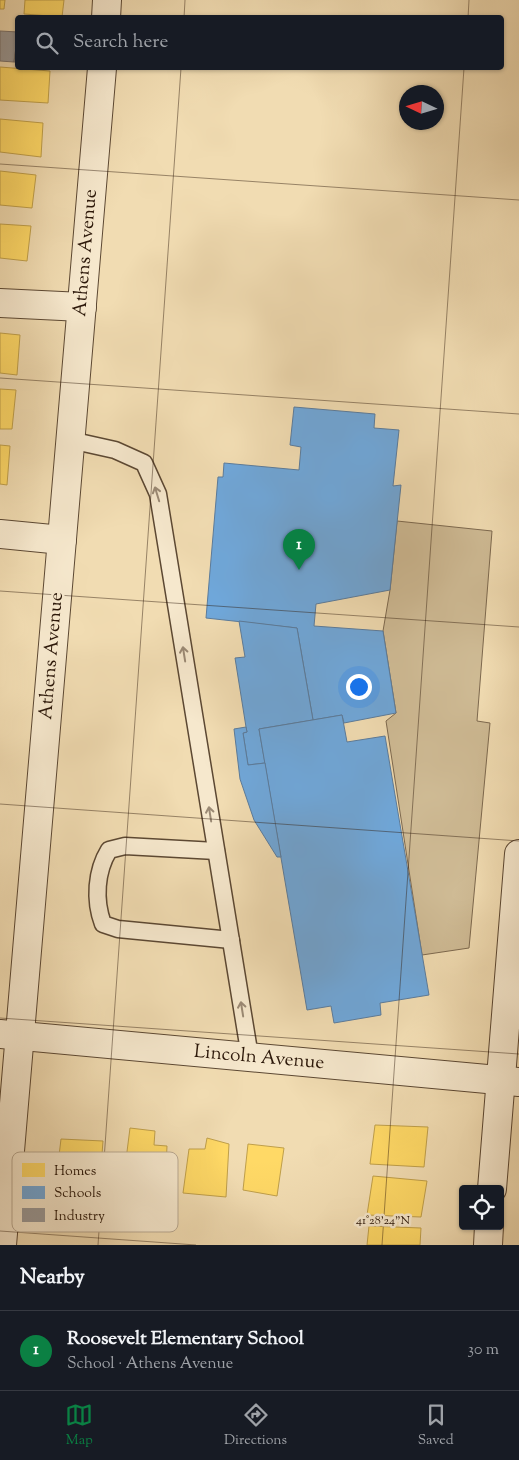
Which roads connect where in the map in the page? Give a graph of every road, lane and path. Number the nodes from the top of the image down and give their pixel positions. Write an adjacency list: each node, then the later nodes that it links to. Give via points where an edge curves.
1 (108, 0): 2 (street)
2 (106, 15)
3 (102, 70): 5 (street, Athens Avenue)
4 (0, 302): 5 (street)
5 (82, 307): 6 (street, Athens Avenue)
6 (70, 440): 8 (street, Athens Avenue); 9 (lane, one-way to 6, via 158,494 144,463 114,450)
7 (0, 534): 8 (street)
8 (62, 540): 12 (street, Athens Avenue)
9 (216, 851): 11 (lane); 11 (lane, via 125,846 109,850 101,863 97,908 103,924 118,929)
10 (519, 854): 14 (street)
11 (231, 940): 13 (lane, one-way to 11)
12 (10, 1035): 13 (street, Lincoln Avenue); 17 (street, Athens Avenue)
13 (250, 1057): 14 (street, Lincoln Avenue)
14 (510, 1081): 15 (street)
15 (493, 1185)
16 (489, 1230): 18 (street)
17 (2, 1245)
18 (488, 1245)

